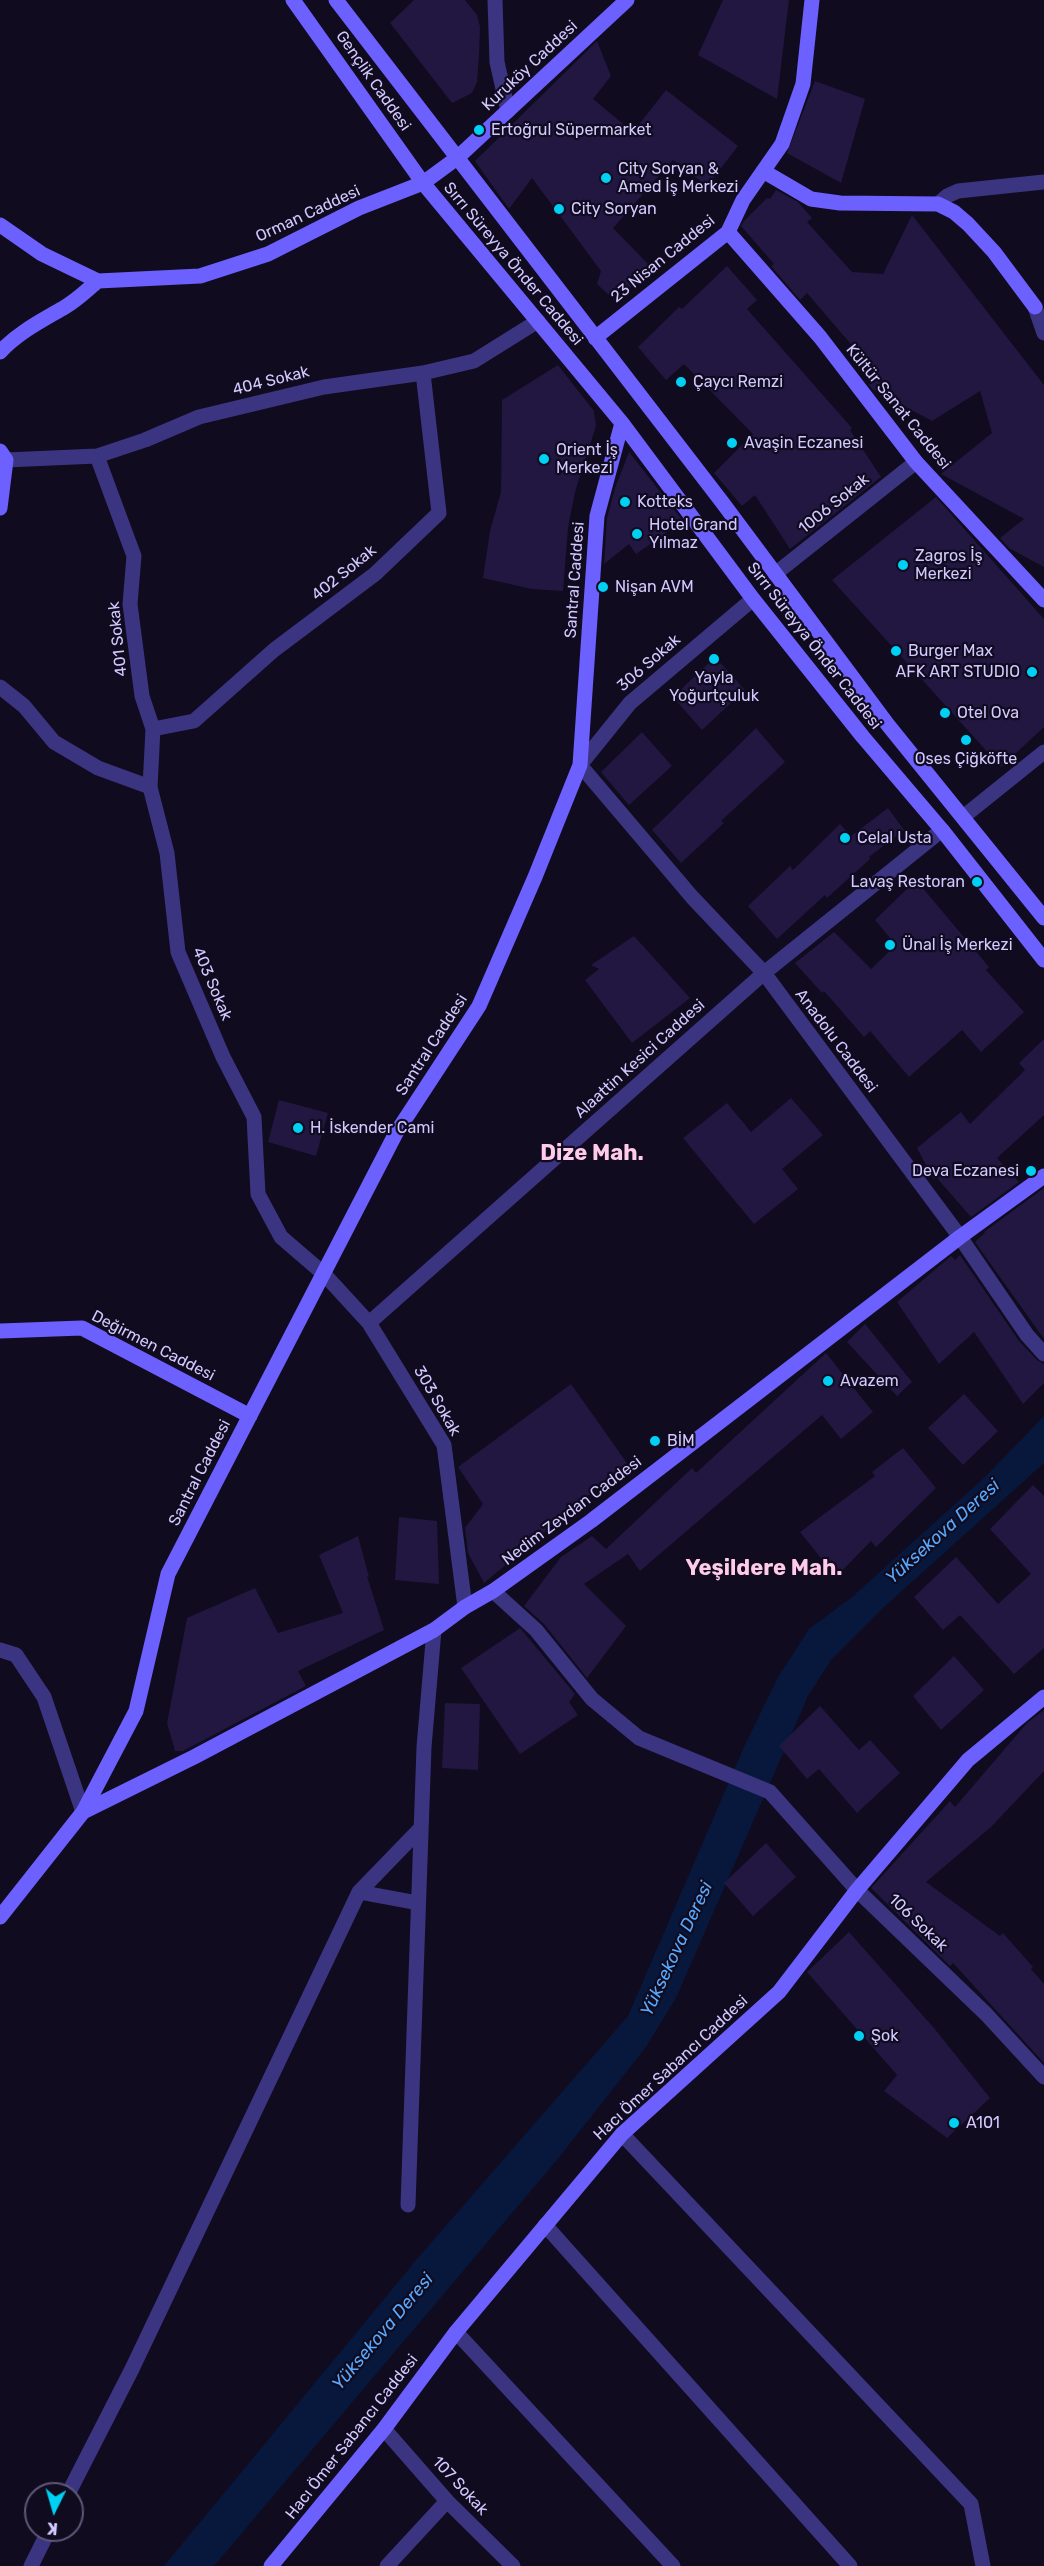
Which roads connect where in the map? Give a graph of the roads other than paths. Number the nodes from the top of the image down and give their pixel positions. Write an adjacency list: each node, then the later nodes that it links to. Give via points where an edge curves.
1 (293, 0): 10 (street, Gençlik Caddesi)
2 (336, 0): 7 (street, Gençlik Caddesi)
3 (495, 0): 6 (street, via 497,62)
4 (627, 0): 6 (street, Kuruköy Caddesi)
5 (812, 0): 8 (street, 23 Nisan Caddesi, via 803,84 782,144)
6 (508, 111): 7 (street, Kuruköy Caddesi)
7 (457, 158): 10 (street, Orman Caddesi); 18 (street, Sırrı Süreyya Önder Caddesi)
8 (763, 171): 11 (street, via 811,199); 13 (street, 23 Nisan Caddesi)
9 (1044, 182): 11 (street, via 958,191)
10 (423, 183): 14 (street, Orman Caddesi, via 358,208 268,254 200,276); 16 (street, Sırrı Süreyya Önder Caddesi)
11 (938, 204): 15 (street, via 968,224)
12 (0, 225): 14 (street, Orman Caddesi, via 42,254)
13 (728, 232): 18 (street, 23 Nisan Caddesi); 24 (street, Kültür Sanat Caddesi, via 820,337)
14 (98, 281): 19 (street)
15 (1040, 310): 17 (street)
16 (538, 321): 20 (street, 404 Sokak, via 474,361); 21 (street, Sırrı Süreyya Önder Caddesi)
17 (1044, 333)
18 (595, 338): 26 (street, Sırrı Süreyya Önder Caddesi)
19 (0, 352)
20 (423, 373): 23 (street, 404 Sokak, via 324,387 199,417); 30 (street, 402 Sokak, via 439,513 375,574 274,650 194,721)
21 (622, 423): 27 (street, Sırrı Süreyya Önder Caddesi); 32 (street, Santral Caddesi, via 597,516)
22 (3, 455): 23 (street, 404 Sokak); 25 (street)
23 (97, 456): 30 (street, 401 Sokak, via 134,556 130,604 142,696)
24 (916, 462): 26 (street, 1006 Sokak); 28 (street, Kültür Sanat Caddesi)
25 (0, 507)
26 (775, 574): 34 (street, Sırrı Süreyya Önder Caddesi, via 888,725)
27 (753, 599): 32 (street, 306 Sokak, via 630,702); 35 (street, Sırrı Süreyya Önder Caddesi)
28 (1044, 600)
29 (0, 687): 33 (street, via 24,706 54,742 98,768)
30 (153, 729): 33 (street, 401 Sokak)
31 (1044, 752): 34 (street)
32 (580, 765): 38 (street, Anadolu Caddesi, via 692,897); 41 (street, Santral Caddesi, via 479,1006 396,1133)
33 (150, 787): 41 (street, 403 Sokak, via 167,853 178,952 223,1057 254,1117 258,1194 281,1237)
34 (963, 817): 36 (street, Sırrı Süreyya Önder Caddesi)
35 (942, 830): 37 (street, Sırrı Süreyya Önder Caddesi); 38 (street, Alaattin Kesici Caddesi)
36 (1044, 918)
37 (1044, 960)
38 (764, 973): 40 (street, Anadolu Caddesi); 42 (street, Alaattin Kesici Caddesi)
39 (1044, 1176): 40 (street, Nedim Zeydan Caddesi)
40 (960, 1237): 44 (street, Anadolu Caddesi); 46 (street, Nedim Zeydan Caddesi, via 591,1521)
41 (324, 1274): 42 (street, 303 Sokak); 45 (street, Santral Caddesi)
42 (369, 1323): 47 (street, 303 Sokak, via 444,1445)
43 (0, 1331): 45 (street, Değirmen Caddesi, via 82,1328)
44 (1044, 1354)
45 (250, 1416): 51 (street, Santral Caddesi, via 168,1574 136,1711)
46 (493, 1591): 47 (street, Nedim Zeydan Caddesi); 53 (street, 106 Sokak, via 536,1630 592,1699 639,1738 770,1792)
47 (465, 1608): 48 (street, Nedim Zeydan Caddesi)
48 (434, 1630): 51 (street, Nedim Zeydan Caddesi); 52 (street)
49 (0, 1650): 51 (street, via 16,1655 44,1697)
50 (1044, 1696): 53 (street, Hacı Ömer Sabancı Caddesi, via 968,1760)
51 (82, 1812): 56 (street, Santral Caddesi)
52 (420, 1829): 54 (street); 55 (street)
53 (857, 1890): 57 (street, 106 Sokak, via 986,2014); 58 (street, Hacı Ömer Sabancı Caddesi, via 779,1992)
54 (359, 1892): 55 (street); 63 (street)
55 (418, 1903): 59 (street)
56 (0, 1917)
57 (1044, 2078)
58 (622, 2134): 60 (street, Hacı Ömer Sabancı Caddesi); 72 (street, via 971,2504)
59 (408, 2205)
60 (545, 2225): 61 (street, Hacı Ömer Sabancı Caddesi); 71 (street)
61 (456, 2332): 62 (street, Hacı Ömer Sabancı Caddesi); 70 (street)
62 (384, 2429): 64 (street, 107 Sokak); 67 (street, Hacı Ömer Sabancı Caddesi)
63 (74, 2482)
64 (447, 2501): 68 (street); 69 (street, 107 Sokak)
65 (43, 2542): 66 (street)
66 (31, 2566)
67 (271, 2566)
68 (387, 2566)
69 (513, 2566)
70 (673, 2566)
71 (850, 2566)
72 (983, 2566)

